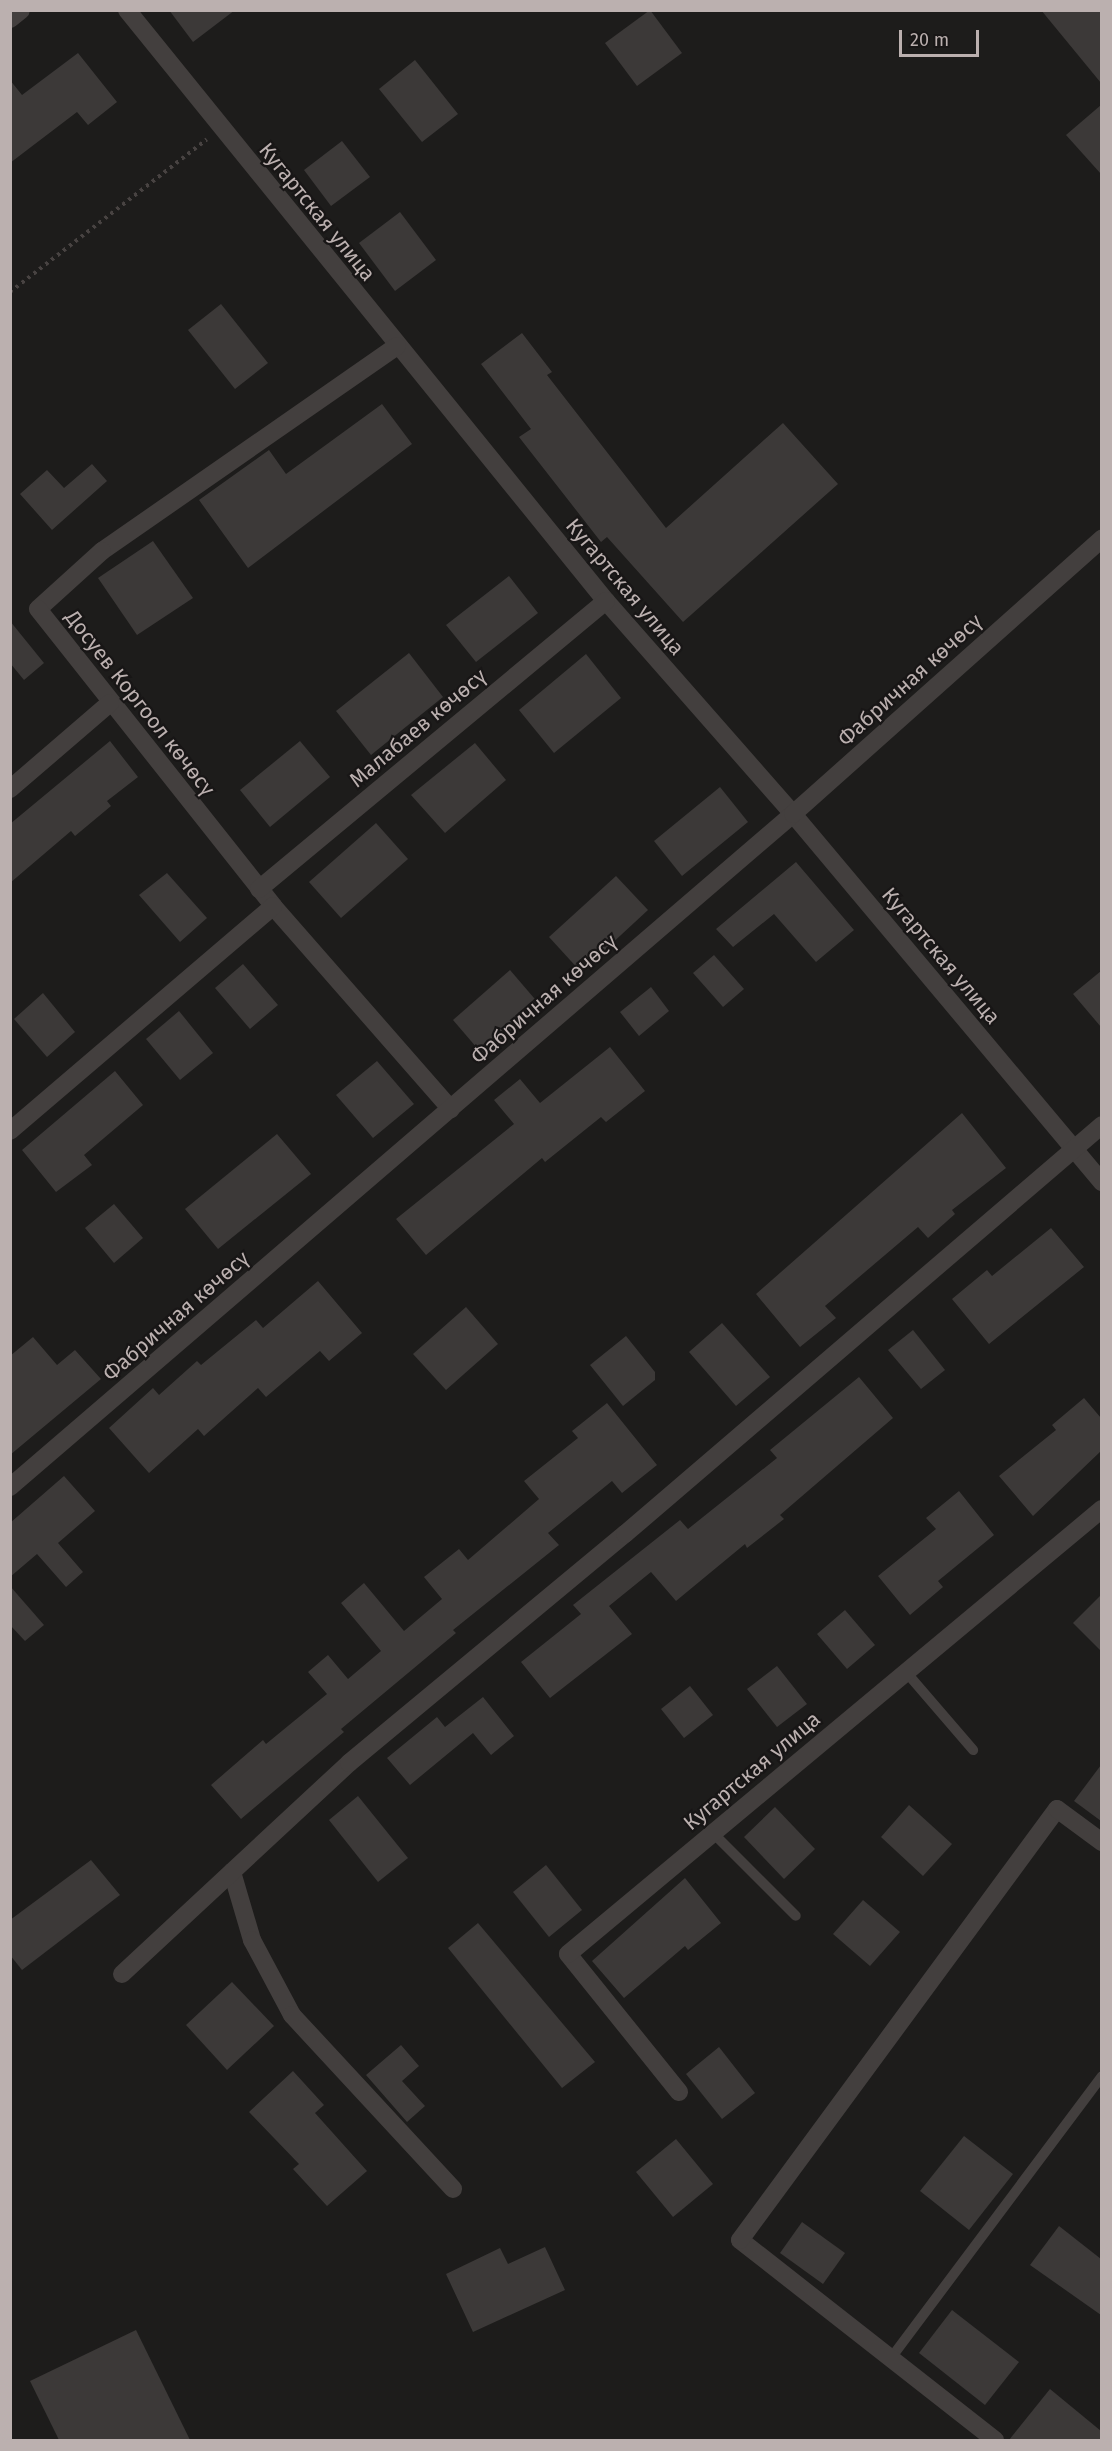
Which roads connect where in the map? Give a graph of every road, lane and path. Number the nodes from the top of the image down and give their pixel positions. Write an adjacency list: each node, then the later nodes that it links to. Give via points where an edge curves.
1 (21, 10): 3 (street)
2 (127, 10): 4 (street, Кугартская улица)
3 (10, 19)
4 (220, 129): 5 (path); 6 (street, Кугартская улица)
5 (10, 292)
6 (397, 346): 8 (street, Кугартская улица); 9 (street, Досуев Коргоол көчөсү, via 102,551 38,609)
7 (1101, 539): 11 (street, Фабричная көчөсү)
8 (606, 602): 11 (street, Кугартская улица); 12 (street, Малабаев көчөсү)
9 (110, 703): 10 (street); 12 (street, Досуев Коргоол көчөсү)
10 (10, 789)
11 (793, 814): 14 (street, Фабричная көчөсү); 17 (street, Кугартская улица)
12 (259, 889): 13 (street, Досуев Коргоол көчөсү)
13 (273, 906): 14 (street, Досуев Коргоол көчөсү); 16 (street)
14 (451, 1109): 19 (street, Фабричная көчөсү)
15 (1101, 1125): 17 (street)
16 (10, 1131)
17 (1073, 1149): 18 (street, Кугартская улица); 25 (street, via 625,1534 349,1763)
18 (1101, 1182)
19 (10, 1487)
20 (1101, 1509): 21 (street, Кугартская улица)
21 (906, 1672): 22 (lane); 23 (street, Кугартская улица)
22 (973, 1750)
23 (713, 1833): 26 (lane); 29 (street, Кугартская улица, via 568,1953)
24 (1101, 1842): 31 (street, via 1057,1809 740,2240)
25 (232, 1872): 27 (street); 30 (street, via 252,1940 292,2014)
26 (796, 1916)
27 (122, 1974)
28 (1101, 2076): 31 (lane)
29 (679, 2092)
30 (453, 2189)
31 (891, 2358): 32 (street)
32 (994, 2440)

